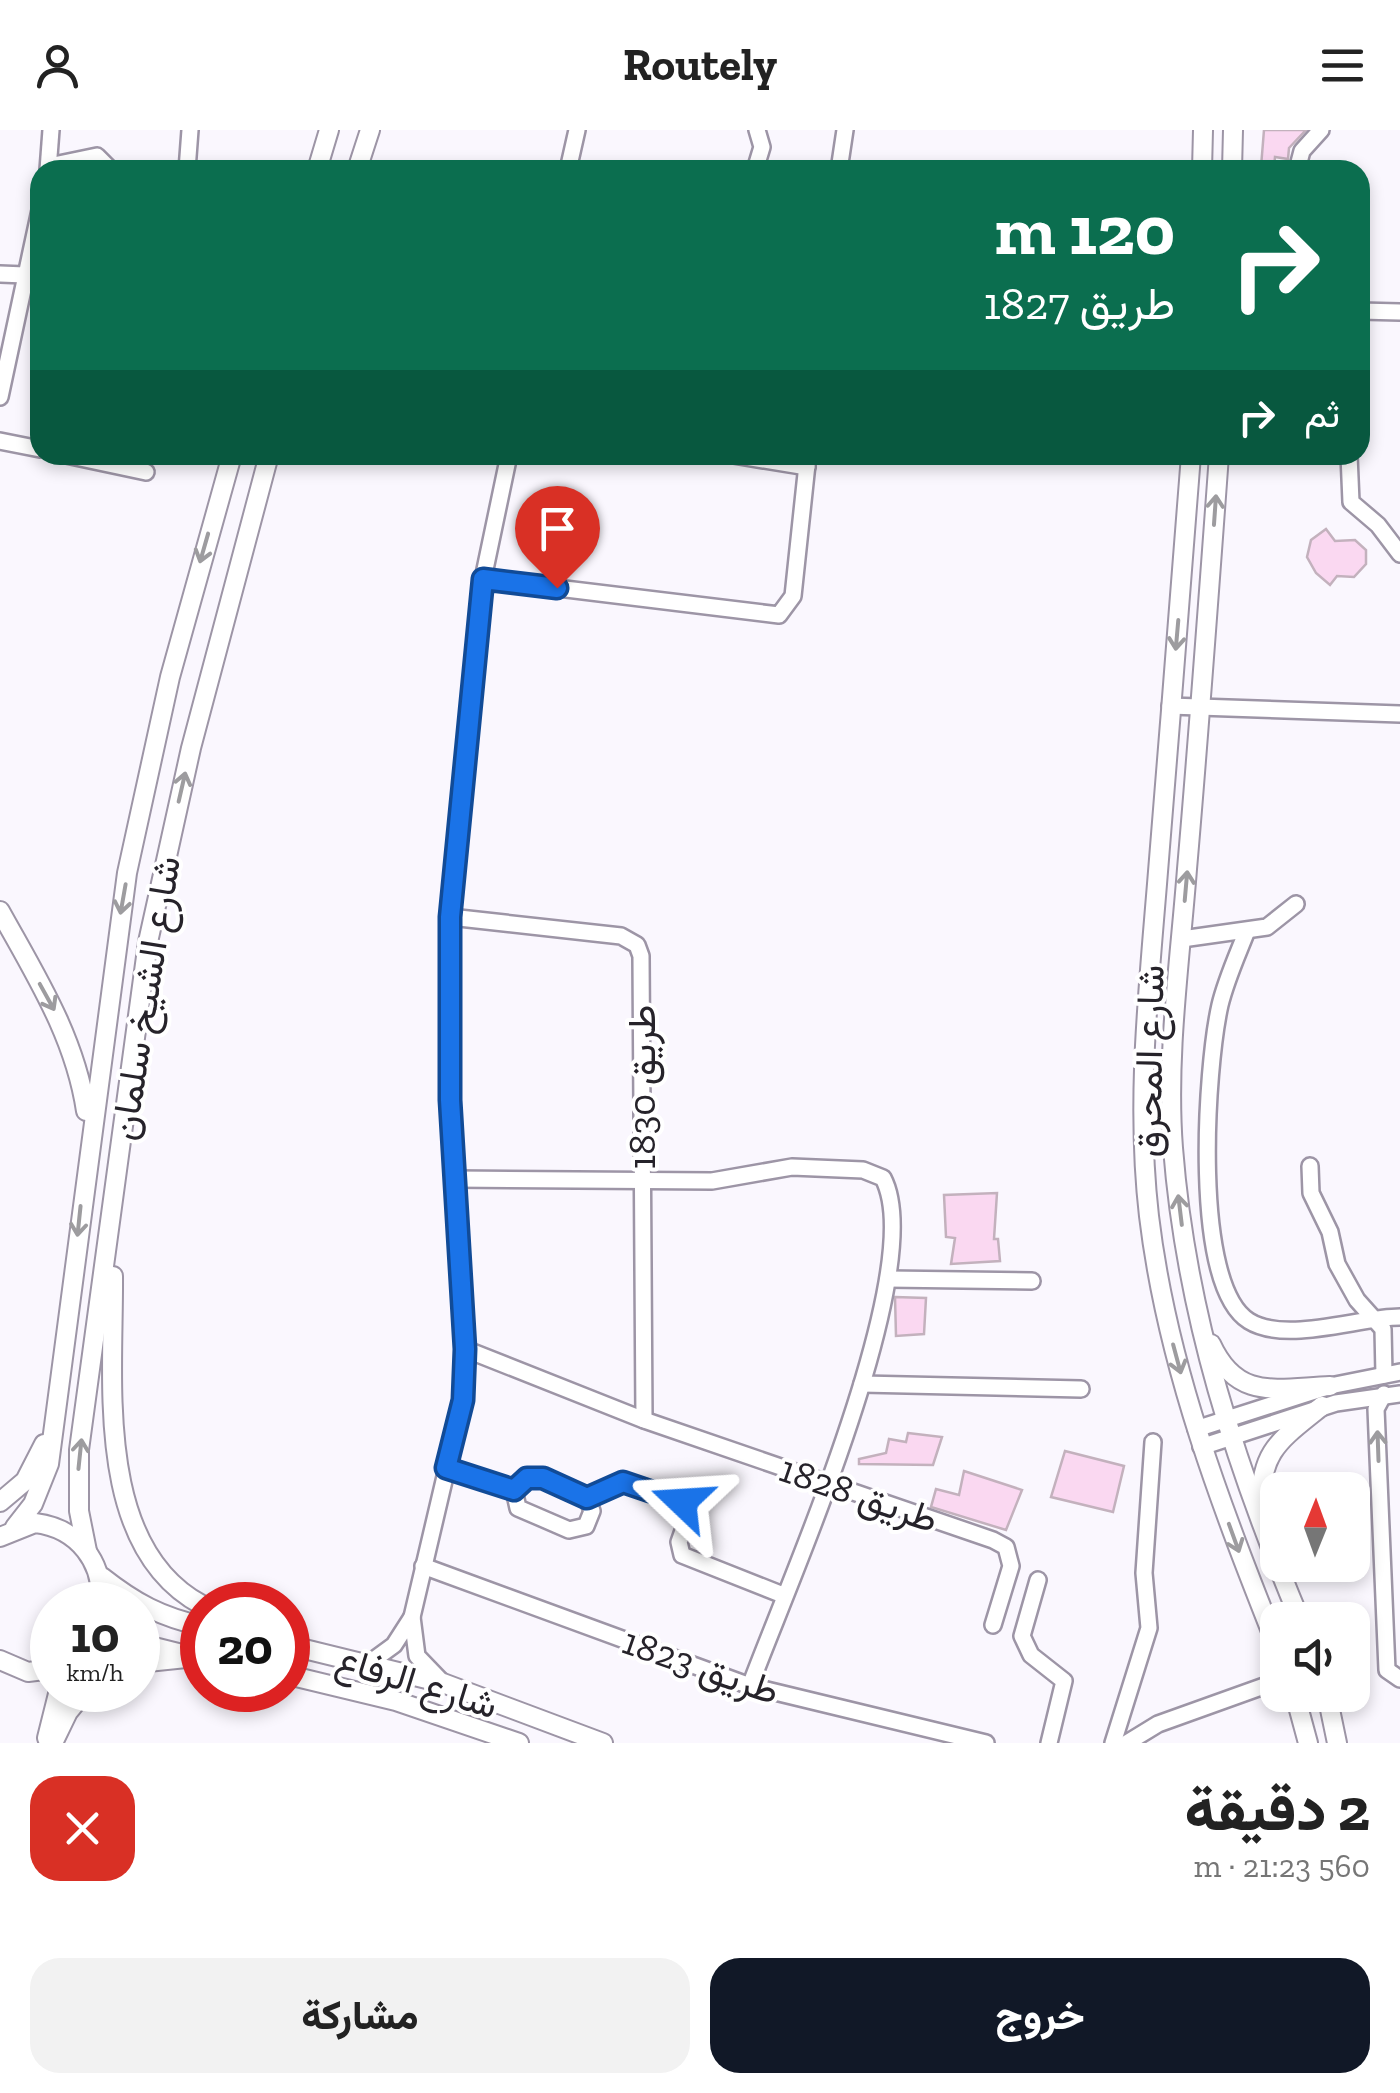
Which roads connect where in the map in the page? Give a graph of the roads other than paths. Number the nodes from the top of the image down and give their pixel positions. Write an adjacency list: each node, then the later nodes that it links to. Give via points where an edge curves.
1 (51, 130): 11 (street)
2 (190, 130): 12 (street)
3 (329, 130): 13 (main road)
4 (370, 130): 14 (main road)
5 (578, 130): 15 (street)
6 (757, 130): 16 (street)
7 (846, 130): 17 (street)
8 (1204, 130): 18 (main road)
9 (1233, 130): 19 (main road)
10 (1322, 130): 20 (street)
11 (49, 160)
12 (187, 160)
13 (320, 160)
14 (360, 160)
15 (570, 160)
16 (758, 160)
17 (841, 160)
18 (1202, 160)
19 (1232, 160)
20 (1300, 160)
21 (30, 267): 23 (street)
22 (30, 271): 26 (street)
23 (0, 274)
24 (1370, 311): 25 (street)
25 (1400, 312)
26 (0, 397)
27 (0, 441): 28 (street)
28 (30, 448)
29 (127, 465): 37 (street)
30 (229, 465): 48 (main road, شارع الشيخ سلمان, one-way to 48, via 147,774)
31 (266, 465): 52 (main road, شارع الشيخ سلمان, one-way to 31, via 148,942)
32 (506, 465): 39 (street)
33 (807, 465): 39 (street, via 793,596 779,616)
34 (1189, 465): 40 (main road, شارع المحرق, one-way to 40)
35 (1218, 465): 41 (main road, شارع المحرق, one-way to 35)
36 (1349, 465): 38 (street, via 1351,502)
37 (146, 472)
38 (1400, 554)
39 (483, 579): 45 (street)
40 (1170, 706): 41 (street); 68 (main road, شارع المحرق, one-way to 68, via 1146,1024 1144,1142 1160,1288)
41 (1201, 708): 42 (street); 47 (main road, شارع المحرق, one-way to 41)
42 (1400, 714)
43 (1296, 904): 46 (street, via 1278,921)
44 (0, 911): 48 (main road, one-way to 48, via 72,1047)
45 (450, 917): 50 (street, طريق 1830, via 621,936 637,945); 51 (street)
46 (1246, 933): 47 (street); 56 (street, via 1220,1002 1212,1051 1208,1153 1222,1291 1251,1323 1276,1328)
47 (1182, 939): 55 (main road, شارع المحرق, one-way to 47, via 1173,1145)
48 (89, 1136): 61 (main road, شارع الشيخ سلمان, one-way to 61)
49 (1310, 1166): 56 (street, via 1311,1192 1337,1264)
50 (642, 1178): 51 (street); 53 (street, via 737,1180 792,1167 874,1172 890,1199); 66 (street, طريق 1830)
51 (455, 1179): 58 (street)
52 (112, 1214): 78 (main road, شارع الشيخ سلمان, one-way to 52, via 78,1470); 83 (main road, via 115,1456 148,1552)
53 (888, 1279): 54 (street); 60 (street, via 880,1333)
54 (1032, 1280)
55 (1194, 1306): 62 (main road, via 1221,1364 1236,1380 1260,1388); 67 (main road, شارع المحرق)
56 (1373, 1317): 57 (street); 59 (street, via 1386,1338)
57 (1400, 1317)
58 (465, 1349): 66 (street, طريق 1828); 70 (street, via 463,1400)
59 (1392, 1374): 62 (street)
60 (862, 1384): 63 (street); 72 (street)
61 (61, 1386): 75 (main road, via 39,1458 25,1482); 77 (main road, شارع الشيخ سلمان, via 45,1478)
62 (1330, 1386): 67 (street)
63 (1081, 1389)
64 (1392, 1394): 65 (street); 93 (street, one-way to 64, via 1387,1670 1376,1408)
65 (1322, 1406): 67 (street); 71 (main road, via 1282,1439)
66 (644, 1420): 72 (street, طريق 1828)
67 (1226, 1428): 68 (street); 76 (main road, شارع المحرق)
68 (1198, 1438): 85 (main road, شارع المحرق, one-way to 85)
69 (1152, 1442): 107 (street, via 1144,1573 1149,1628)
70 (446, 1468): 73 (street); 79 (street)
71 (1263, 1472)
72 (826, 1484): 84 (street); 88 (street, طريق 1828, via 1006,1547 1012,1566)
73 (514, 1490): 74 (street, via 527,1478 543,1478); 74 (street, via 526,1514 569,1530 590,1519)
74 (587, 1498): 84 (street, via 623,1482 682,1502 690,1514 679,1542 682,1555)
75 (0, 1502)
76 (1260, 1523)
77 (5, 1531): 78 (main road, via 45,1524)
78 (87, 1551): 80 (main road)
79 (424, 1566): 86 (street); 96 (street, طريق 1823)
80 (102, 1577): 82 (main road); 87 (main road, via 138,1605)
81 (1038, 1580): 106 (street, via 1022,1636 1030,1655 1064,1680)
82 (102, 1582)
83 (180, 1590)
84 (784, 1596): 96 (street)
85 (1260, 1602)
86 (412, 1617): 91 (street, via 394,1645); 95 (street, via 417,1656)
87 (180, 1621)
88 (992, 1626)
89 (310, 1650): 91 (main road, شارع الرفاع)
90 (0, 1660): 92 (main road)
91 (368, 1664): 95 (main road, شارع الرفاع)
92 (30, 1672)
93 (1400, 1679)
94 (310, 1680): 103 (main road, شارع الرفاع)
95 (443, 1683): 104 (main road, شارع الرفاع)
96 (750, 1686): 105 (street, طريق 1823)
97 (1260, 1687): 108 (street, via 1158,1724)
98 (55, 1712): 102 (main road)
99 (68, 1712): 102 (main road)
100 (1300, 1712): 109 (main road)
101 (1331, 1712): 110 (main road)
102 (49, 1743)
103 (519, 1743)
104 (602, 1743)
105 (986, 1743)
106 (1049, 1743)
107 (1113, 1743)
108 (1127, 1743)
109 (1308, 1743)
110 (1337, 1743)

